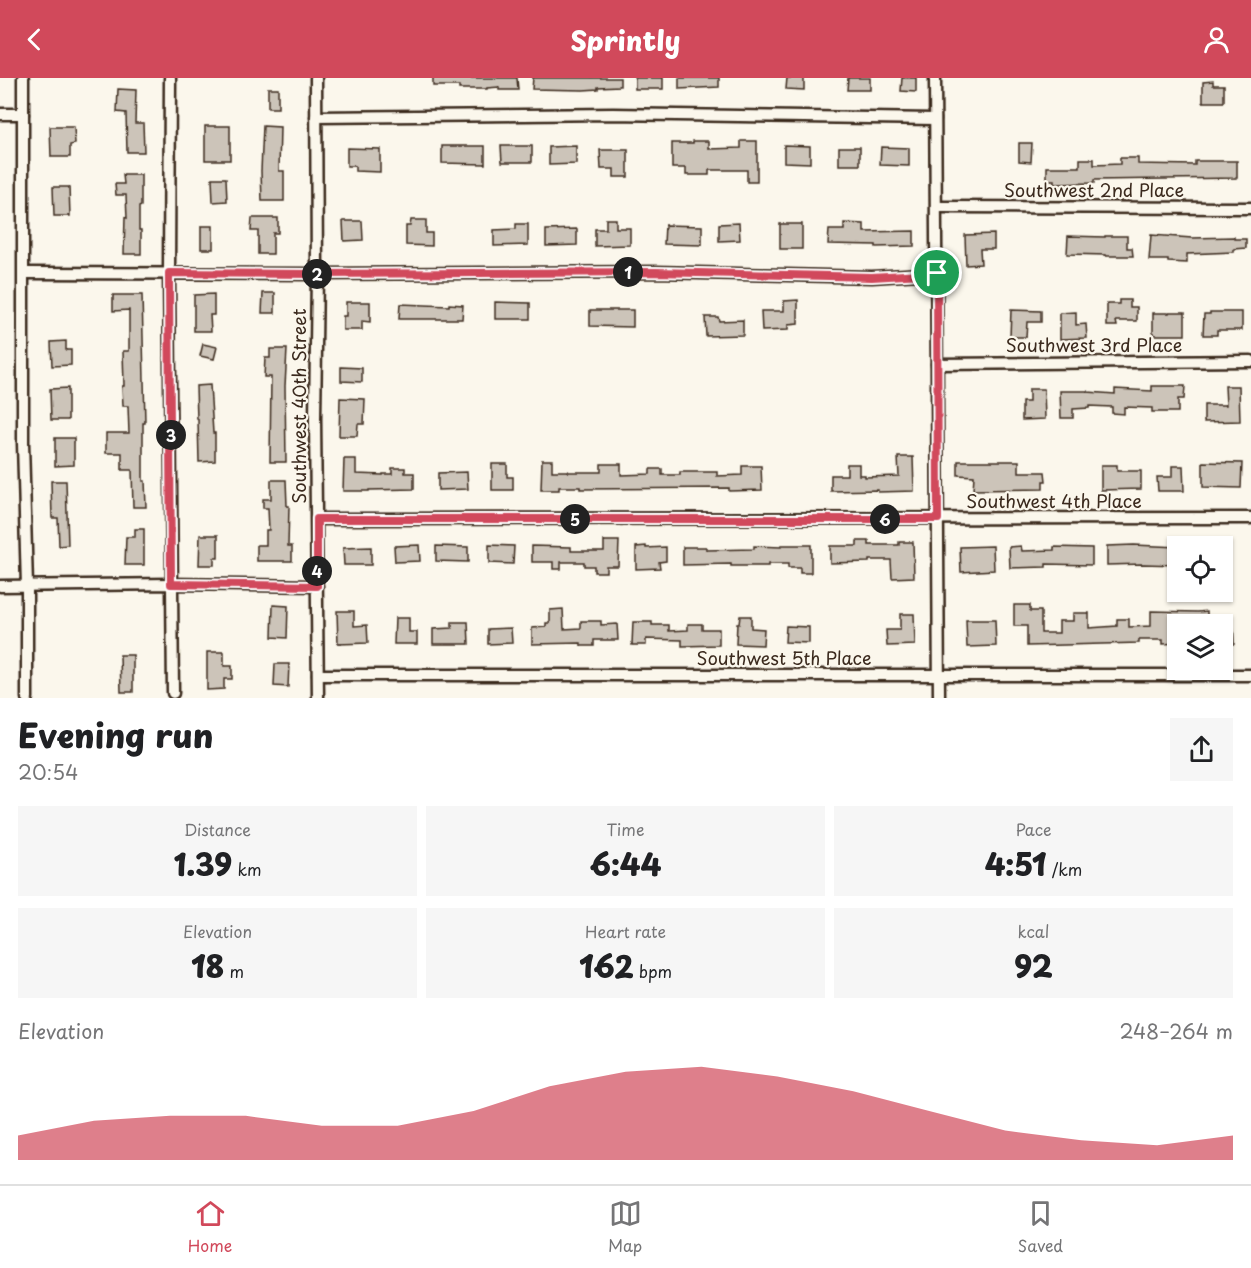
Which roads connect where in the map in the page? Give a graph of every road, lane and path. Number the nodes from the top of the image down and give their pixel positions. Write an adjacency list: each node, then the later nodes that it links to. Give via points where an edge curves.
1 (23, 78): 6 (street)
2 (170, 78): 12 (street)
3 (316, 78): 7 (street, Southwest 40th Street)
4 (935, 78): 8 (street)
5 (0, 114): 6 (street)
6 (23, 114): 11 (street)
7 (316, 117): 8 (street, via 613,114); 14 (street, Southwest 40th Street)
8 (935, 120): 9 (street)
9 (937, 207): 10 (street, Southwest 2nd Place); 13 (street)
10 (1251, 208)
11 (24, 273): 12 (street); 22 (street)
12 (169, 273): 14 (street); 20 (street)
13 (937, 273): 14 (street, via 872,277 656,272); 16 (street)
14 (317, 274): 18 (street, Southwest 40th Street)
15 (1251, 361): 16 (street, Southwest 3rd Place)
16 (937, 364): 19 (street)
17 (1251, 518): 19 (street, Southwest 4th Place)
18 (317, 519): 19 (street, Southwest 4th Place); 23 (street, Southwest 40th Street)
19 (938, 519): 25 (street)
20 (171, 584): 22 (street); 23 (street); 27 (street)
21 (0, 586): 22 (street)
22 (27, 586): 28 (street)
23 (317, 586): 24 (street, Southwest 40th Street)
24 (318, 675): 25 (street, Southwest 5th Place); 29 (street, Southwest 40th Street)
25 (939, 675): 26 (street, Southwest 5th Place); 30 (street)
26 (1251, 675)
27 (173, 693)
28 (27, 698)
29 (318, 698)
30 (939, 698)

